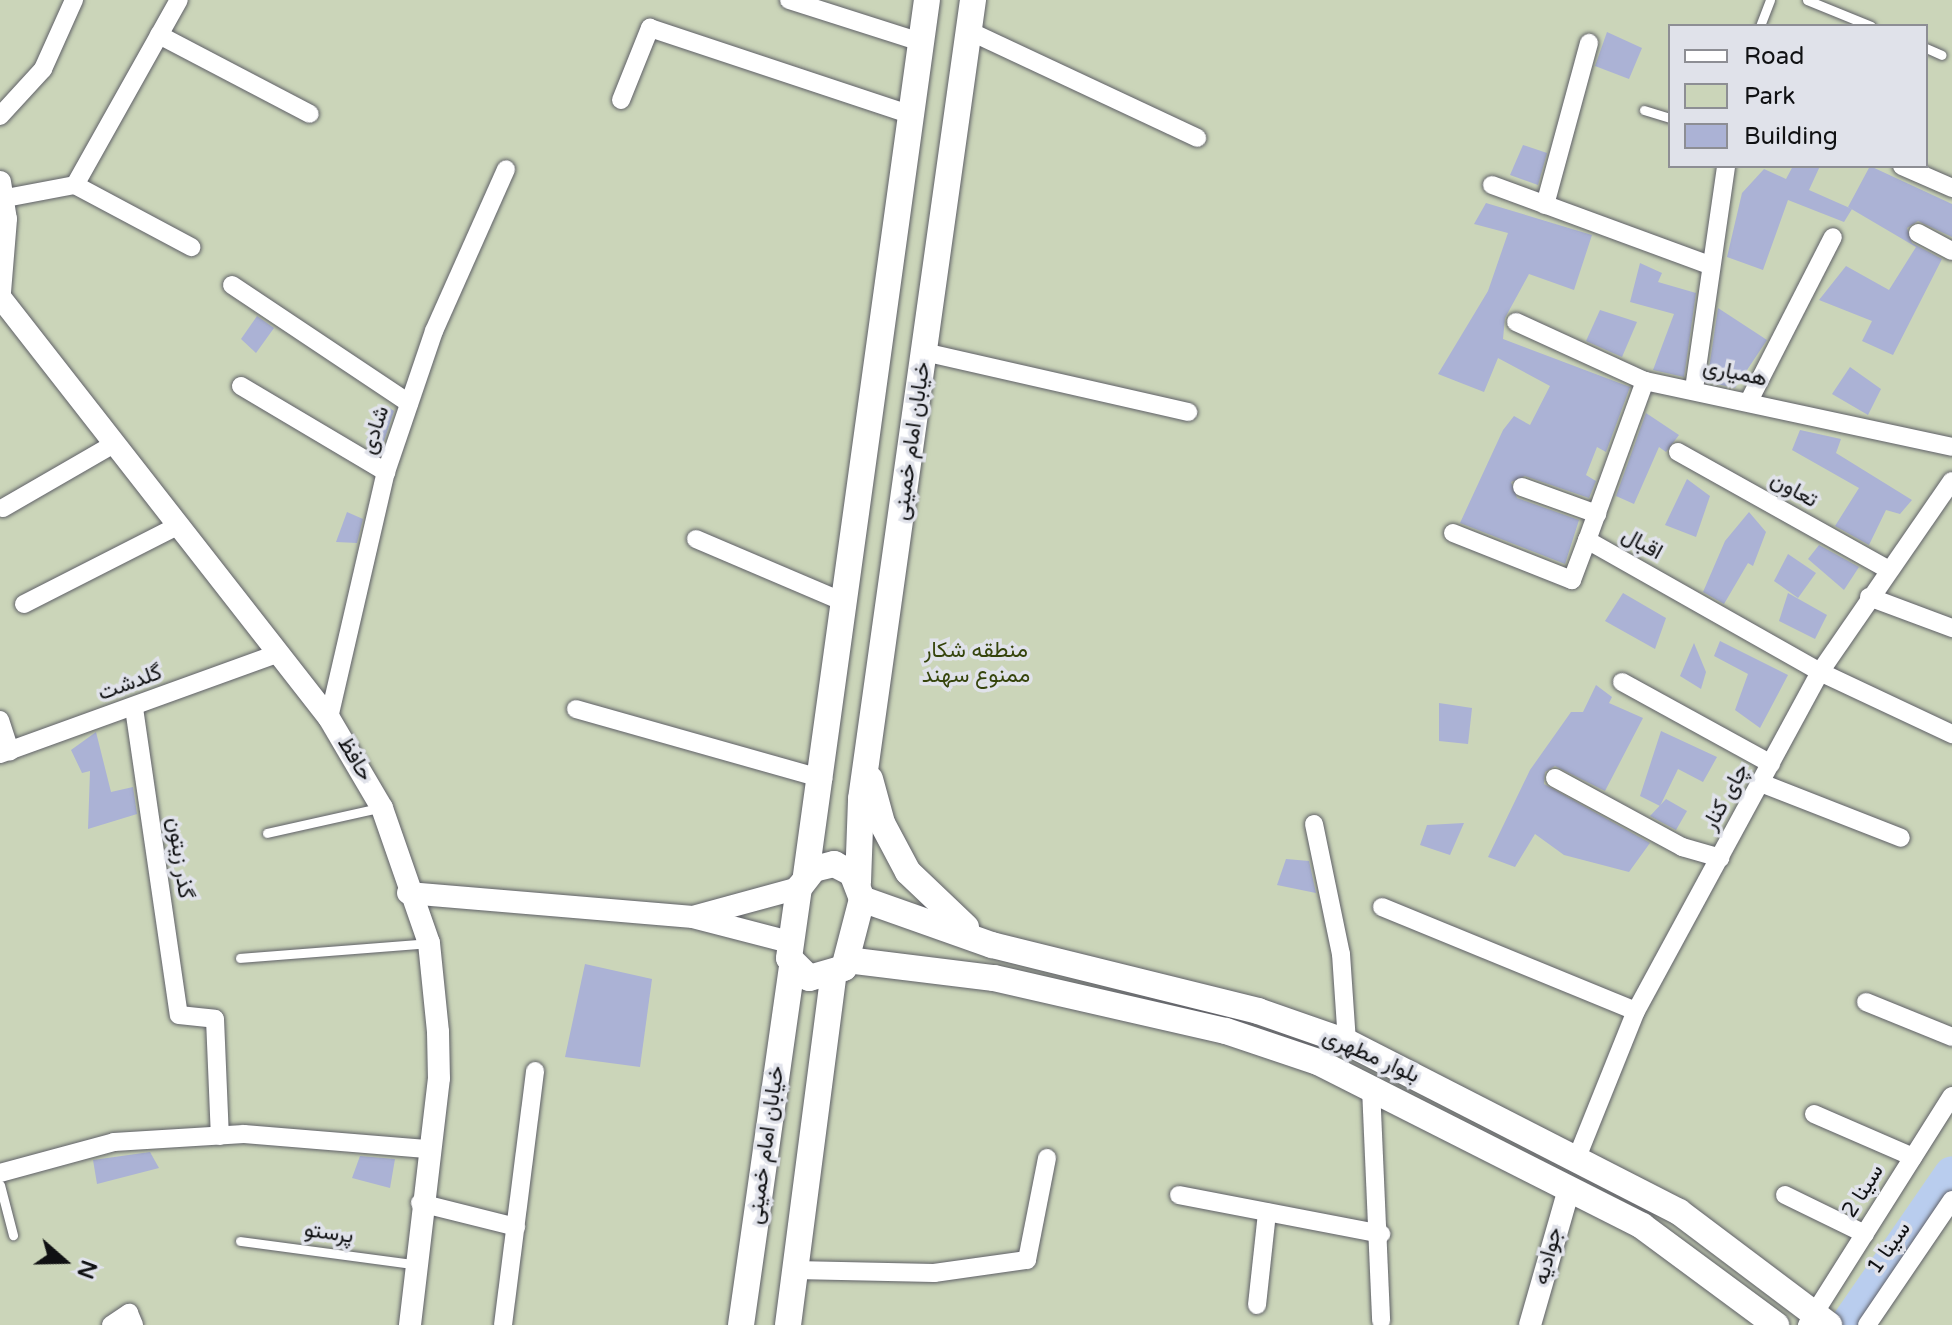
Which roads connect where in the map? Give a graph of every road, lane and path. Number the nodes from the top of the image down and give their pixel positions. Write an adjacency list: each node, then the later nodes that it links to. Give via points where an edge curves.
1 (74, 0): 20 (street, via 43,69)
2 (179, 0): 11 (street)
3 (789, 0): 12 (street)
4 (927, 0): 12 (main road, خیابان امام خمینی)
5 (973, 0): 10 (main road, خیابان امام خمینی)
6 (1770, 0): 8 (lane)
7 (1807, 0): 9 (lane)
8 (1761, 24)
9 (1866, 24)
10 (969, 31): 22 (street); 39 (main road, خیابان امام خمینی)
11 (159, 35): 18 (street); 26 (street)
12 (921, 42): 19 (main road, خیابان امام خمینی)
13 (1589, 43): 30 (street)
14 (1928, 49): 15 (lane)
15 (1942, 55)
16 (621, 100): 19 (street, via 650,28)
17 (1644, 110): 21 (lane)
18 (310, 114)
19 (911, 115): 61 (main road, خیابان امام خمینی)
20 (0, 116)
21 (1668, 117)
22 (1197, 138)
23 (1726, 168): 35 (street)
24 (1907, 168): 28 (street)
25 (506, 169): 44 (street, شادی)
26 (75, 185): 29 (street); 33 (street)
27 (1492, 185): 30 (street)
28 (1952, 188)
29 (3, 190): 37 (street, حافظ)
30 (1545, 205): 35 (street)
31 (1918, 233): 34 (street)
32 (1833, 237): 43 (street)
33 (191, 247)
34 (1952, 251)
35 (1710, 265): 42 (street)
36 (232, 285): 44 (street)
37 (0, 295): 46 (street, حافظ)
38 (1516, 322): 40 (street, همیاری)
39 (924, 352): 45 (street); 74 (main road, خیابان امام خمینی)
40 (1645, 381): 42 (street, همیاری); 54 (street, اقبال)
41 (241, 386): 49 (street)
42 (1694, 389): 43 (street, همیاری)
43 (1749, 401): 47 (street, همیاری)
44 (409, 403): 49 (street, شادی)
45 (1188, 412)
46 (114, 444): 53 (street); 55 (street, حافظ)
47 (1952, 447)
48 (1678, 452): 59 (street, تعاون)
49 (386, 472): 69 (street, شادی)
50 (1952, 481): 52 (street, چای کنار)
51 (1522, 487): 54 (street)
52 (1944, 507): 59 (street, چای کنار)
53 (3, 508)
54 (1597, 514): 58 (street, اقبال)
55 (177, 526): 62 (street); 64 (street, حافظ)
56 (1453, 533): 58 (street, via 1572,580)
57 (696, 539): 61 (street)
58 (1587, 540): 65 (street, اقبال)
59 (1887, 569): 60 (street, چای کنار)
60 (1869, 597): 63 (street); 65 (street, چای کنار)
61 (846, 603): 76 (main road, خیابان امام خمینی)
62 (24, 604)
63 (1952, 628)
64 (276, 654): 67 (street, گلدشت); 69 (street, حافظ)
65 (1820, 672): 71 (street, اقبال); 73 (street, چای کنار)
66 (1622, 682): 73 (street)
67 (134, 708): 72 (street, گلدشت); 101 (street, گذر زیتون, via 179,1015 215,1019)
68 (576, 709): 76 (street)
69 (329, 718): 78 (street, حافظ)
70 (0, 720): 72 (street)
71 (1952, 734)
72 (5, 753)
73 (1771, 764): 77 (street, چای کنار)
74 (867, 769): 84 (main road, خیابان امام خمینی); 89 (main road, via 882,823 908,872 946,913)
75 (1555, 778): 82 (street, via 1682,847)
76 (823, 779): 83 (main road, خیابان امام خمینی)
77 (1761, 783): 81 (street); 82 (street, چای کنار)
78 (382, 808): 80 (lane); 85 (street, حافظ)
79 (1314, 824): 96 (street, via 1341,954)
80 (267, 833)
81 (1901, 838)
82 (1720, 858): 94 (street, چای کنار)
83 (802, 882): 84 (main road, بلوار مطهری, via 834,864); 87 (street); 90 (main road, خیابان امام خمینی)
84 (860, 890): 89 (main road, بلوار مطهری); 92 (main road, خیابان امام خمینی)
85 (408, 893): 87 (street); 88 (street, حافظ)
86 (1382, 907): 94 (street)
87 (693, 917): 90 (street)
88 (429, 943): 91 (lane); 102 (street, حافظ, via 439,1078)
89 (992, 945): 96 (main road, بلوار مطهری, via 1258,1011)
90 (791, 954): 92 (main road, بلوار مطهری, via 809,978); 128 (main road, خیابان امام خمینی)
91 (240, 958)
92 (840, 968): 98 (main road, بلوار مطهری, via 994,978 1226,1031); 120 (main road, خیابان امام خمینی)
93 (1866, 1002): 95 (street)
94 (1636, 1011): 103 (street, چای کنار)
95 (1952, 1037)
96 (1347, 1042): 103 (main road, بلوار مطهری)
97 (535, 1071): 114 (street)
98 (1371, 1088): 108 (main road, بلوار مطهری); 115 (street)
99 (1952, 1096): 104 (street, سینا 2)
100 (1814, 1114): 104 (street)
101 (220, 1136): 102 (street); 106 (street, via 114,1142)
102 (426, 1149): 112 (street, حافظ)
103 (1578, 1155): 108 (main road); 122 (main road, بلوار مطهری, via 1679,1212)
104 (1913, 1157): 116 (street, سینا 2)
105 (1047, 1158): 120 (street, via 1027,1260 934,1273)
106 (0, 1173)
107 (0, 1185): 117 (lane)
108 (1569, 1189): 130 (street, جوادیه); 131 (main road, بلوار مطهری, via 1642,1226)
109 (1179, 1195): 113 (street)
110 (1785, 1195): 116 (street)
111 (1952, 1200): 132 (street, سینا 1)
112 (420, 1203): 114 (street); 119 (street, حافظ)
113 (1267, 1213): 115 (street); 121 (street)
114 (516, 1227): 127 (street)
115 (1381, 1234): 123 (street)
116 (1865, 1234): 122 (street, سینا 2)
117 (13, 1235)
118 (240, 1241): 119 (lane, پرستو)
119 (413, 1264): 126 (street, حافظ)
120 (795, 1270): 129 (main road, خیابان امام خمینی)
121 (1257, 1305)
122 (1818, 1320)
123 (1381, 1321)
124 (111, 1325): 125 (street, via 129,1313)
125 (134, 1325)
126 (410, 1325)
127 (503, 1325)
128 (741, 1325)
129 (788, 1325)
130 (1530, 1325)
131 (1776, 1325)
132 (1867, 1325)

